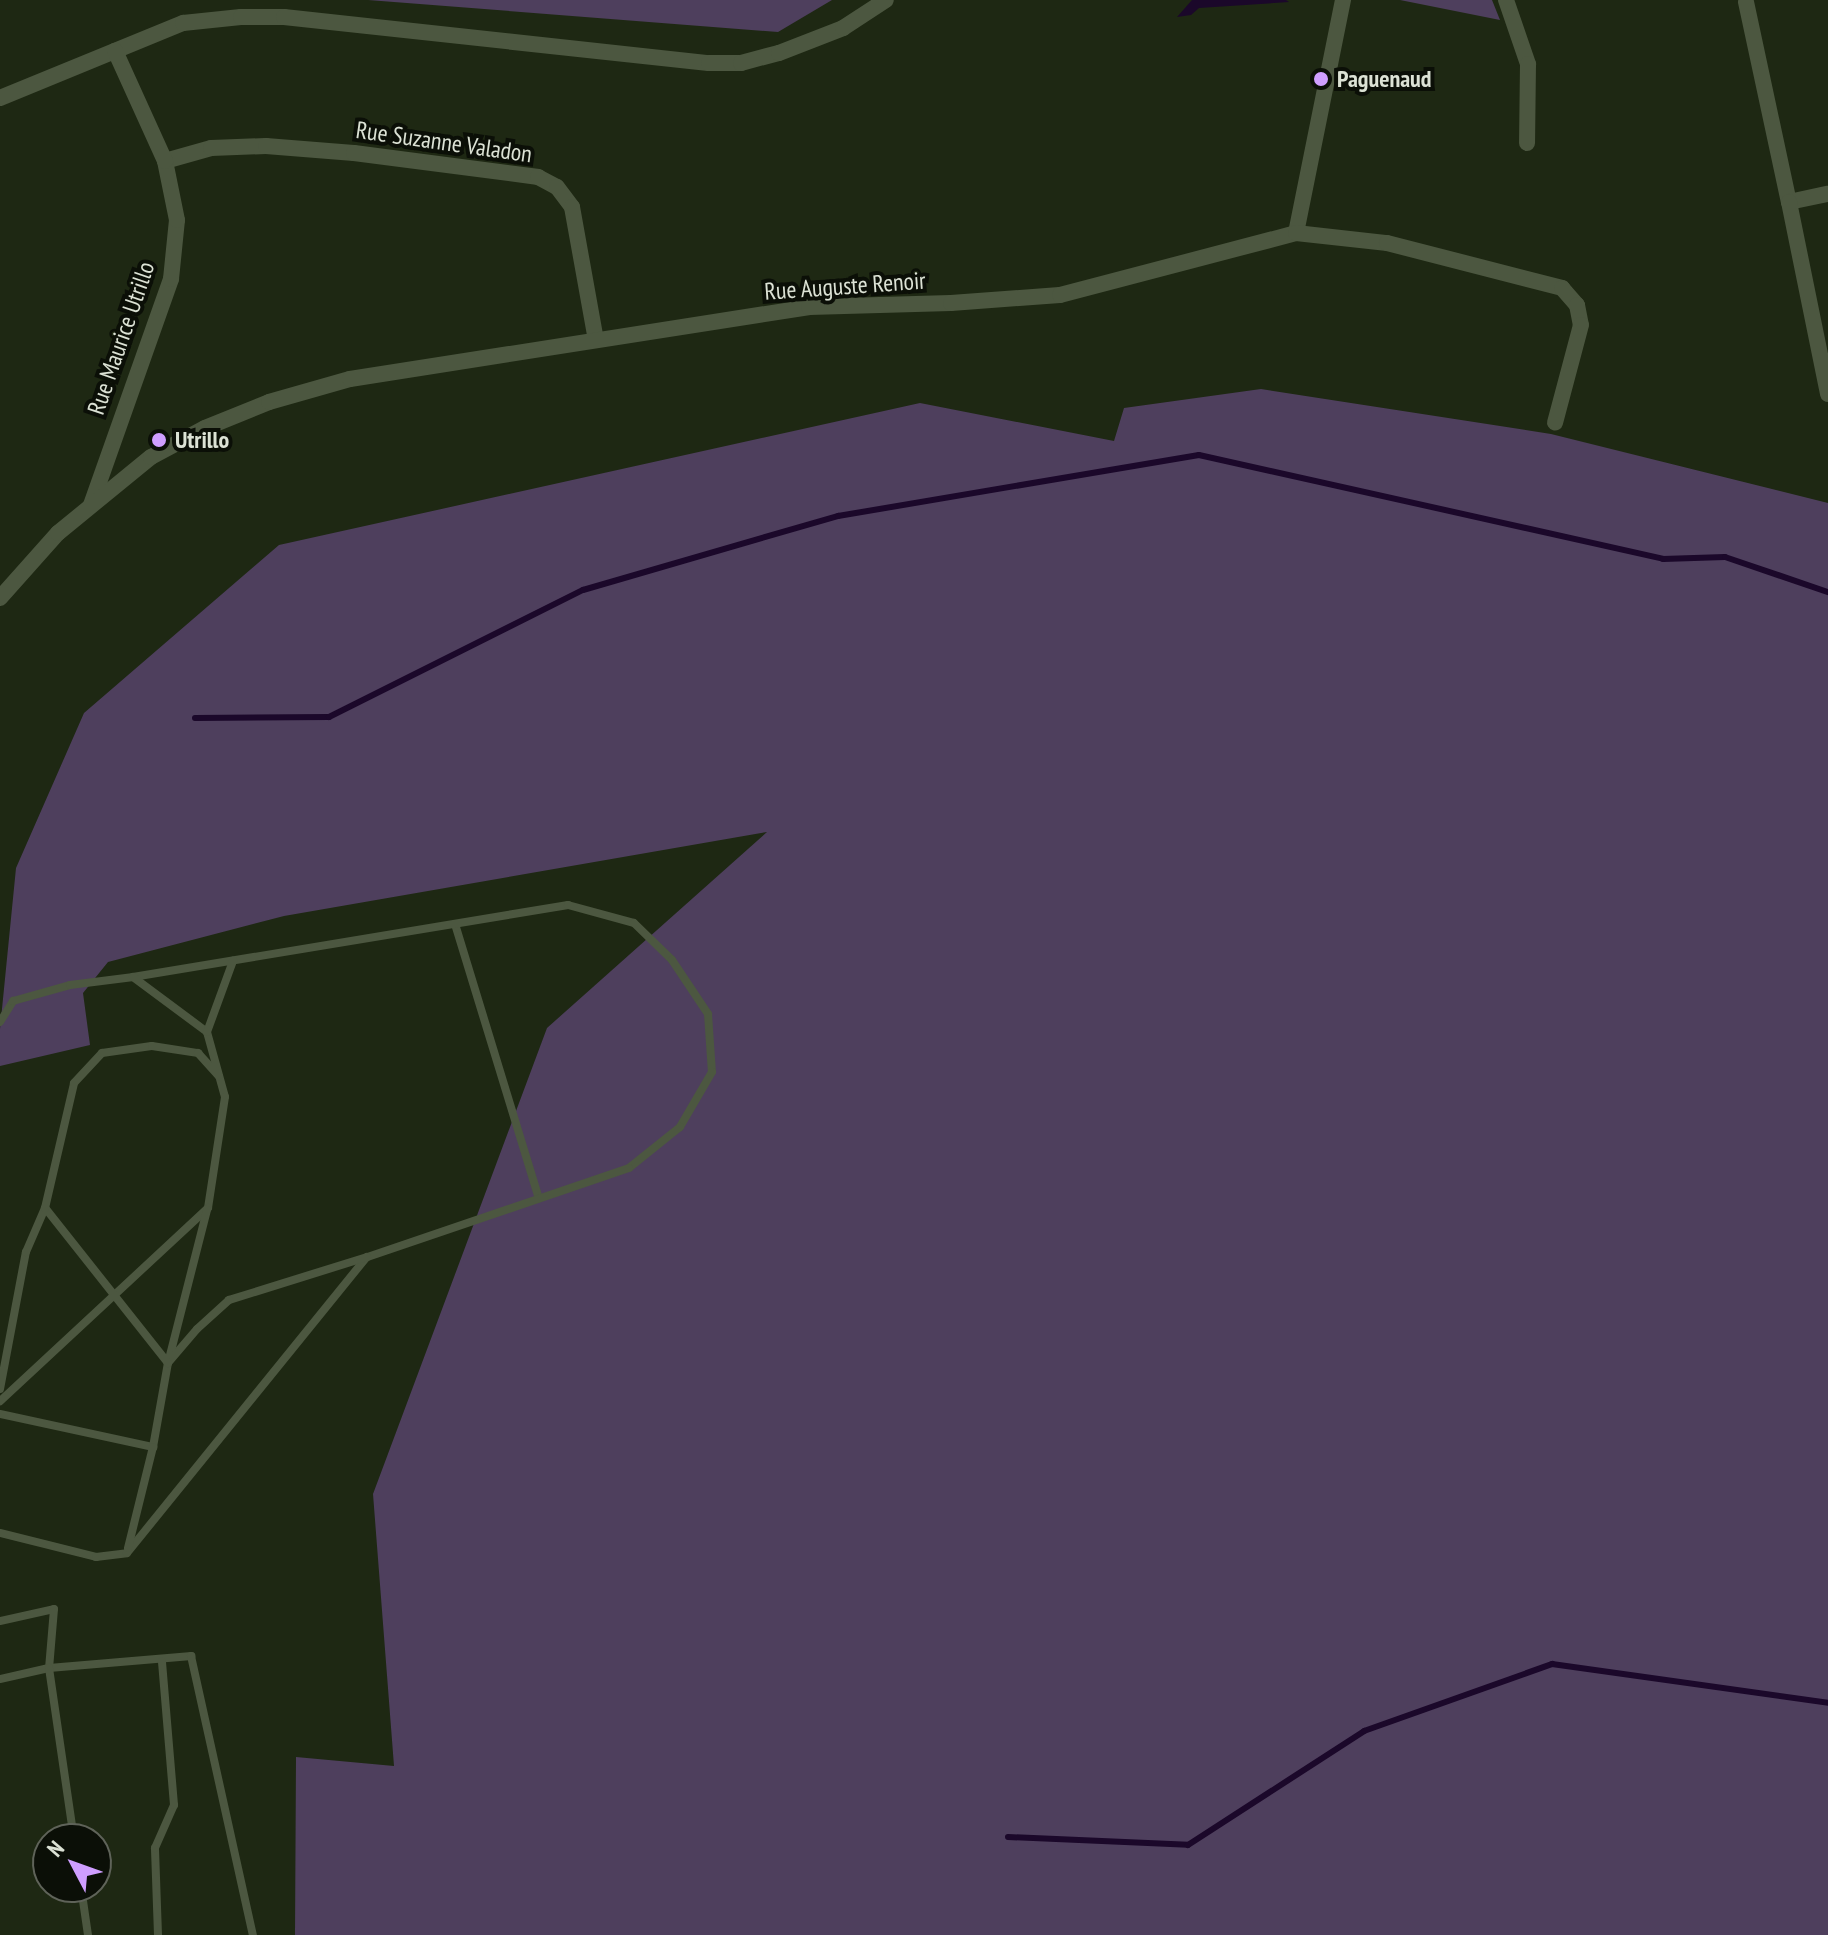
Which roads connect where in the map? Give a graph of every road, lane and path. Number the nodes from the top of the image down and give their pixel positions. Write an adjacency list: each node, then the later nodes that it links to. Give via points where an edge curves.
1 (264, 0): 6 (street)
2 (886, 0): 6 (street, via 843,28 741,63)
3 (1343, 0): 13 (street)
4 (1506, 0): 9 (street, via 1528,64)
5 (1746, 2): 12 (street)
6 (271, 17): 7 (street, via 183,23)
7 (115, 51): 8 (street); 10 (street, Rue Maurice Utrillo)
8 (0, 98)
9 (1527, 143)
10 (165, 161): 14 (street, Rue Suzanne Valadon, via 211,148 266,146 538,177 557,187 572,207); 17 (street, Rue Maurice Utrillo, via 177,220 171,279)
11 (1828, 194): 12 (street)
12 (1789, 202): 15 (street)
13 (1296, 233): 14 (street, Rue Auguste Renoir, via 1060,295 809,307); 16 (street, Rue Auguste Renoir, via 1387,243 1562,288 1577,305 1581,325)
14 (596, 340): 17 (street, Rue Auguste Renoir, via 350,379 269,402 151,457)
15 (1828, 394)
16 (1555, 423)
17 (90, 506): 18 (street, Rue Auguste Renoir)
18 (0, 598)
19 (455, 924): 20 (lane); 25 (lane); 25 (lane, via 568,905 634,923 672,960 708,1014 712,1072 680,1127 629,1168)
20 (233, 961): 21 (lane); 23 (lane)
21 (133, 977): 22 (lane, via 70,985 13,1001); 23 (lane)
22 (0, 1022)
23 (207, 1032): 24 (lane)
24 (219, 1076): 26 (lane, via 198,1053 152,1046 102,1053 74,1083); 27 (lane, via 225,1097)
25 (539, 1198): 28 (lane)
26 (45, 1208): 29 (lane); 31 (lane, via 26,1252)
27 (208, 1208): 29 (lane); 30 (lane)
28 (367, 1257): 30 (lane, via 229,1300); 36 (lane)
29 (116, 1293): 30 (lane); 32 (lane)
30 (168, 1363): 34 (lane)
31 (0, 1389)
32 (0, 1401)
33 (0, 1414): 34 (lane)
34 (153, 1447): 36 (lane)
35 (0, 1533): 36 (lane, via 96,1557)
36 (127, 1553)
37 (0, 1621): 39 (lane, via 54,1609)
38 (162, 1661): 39 (lane); 44 (lane, via 174,1805 155,1848); 45 (lane, via 191,1656)
39 (49, 1668): 40 (lane); 41 (lane)
40 (0, 1679)
41 (72, 1823)
42 (83, 1903): 43 (lane)
43 (88, 1935)
44 (158, 1935)
45 (253, 1935)

